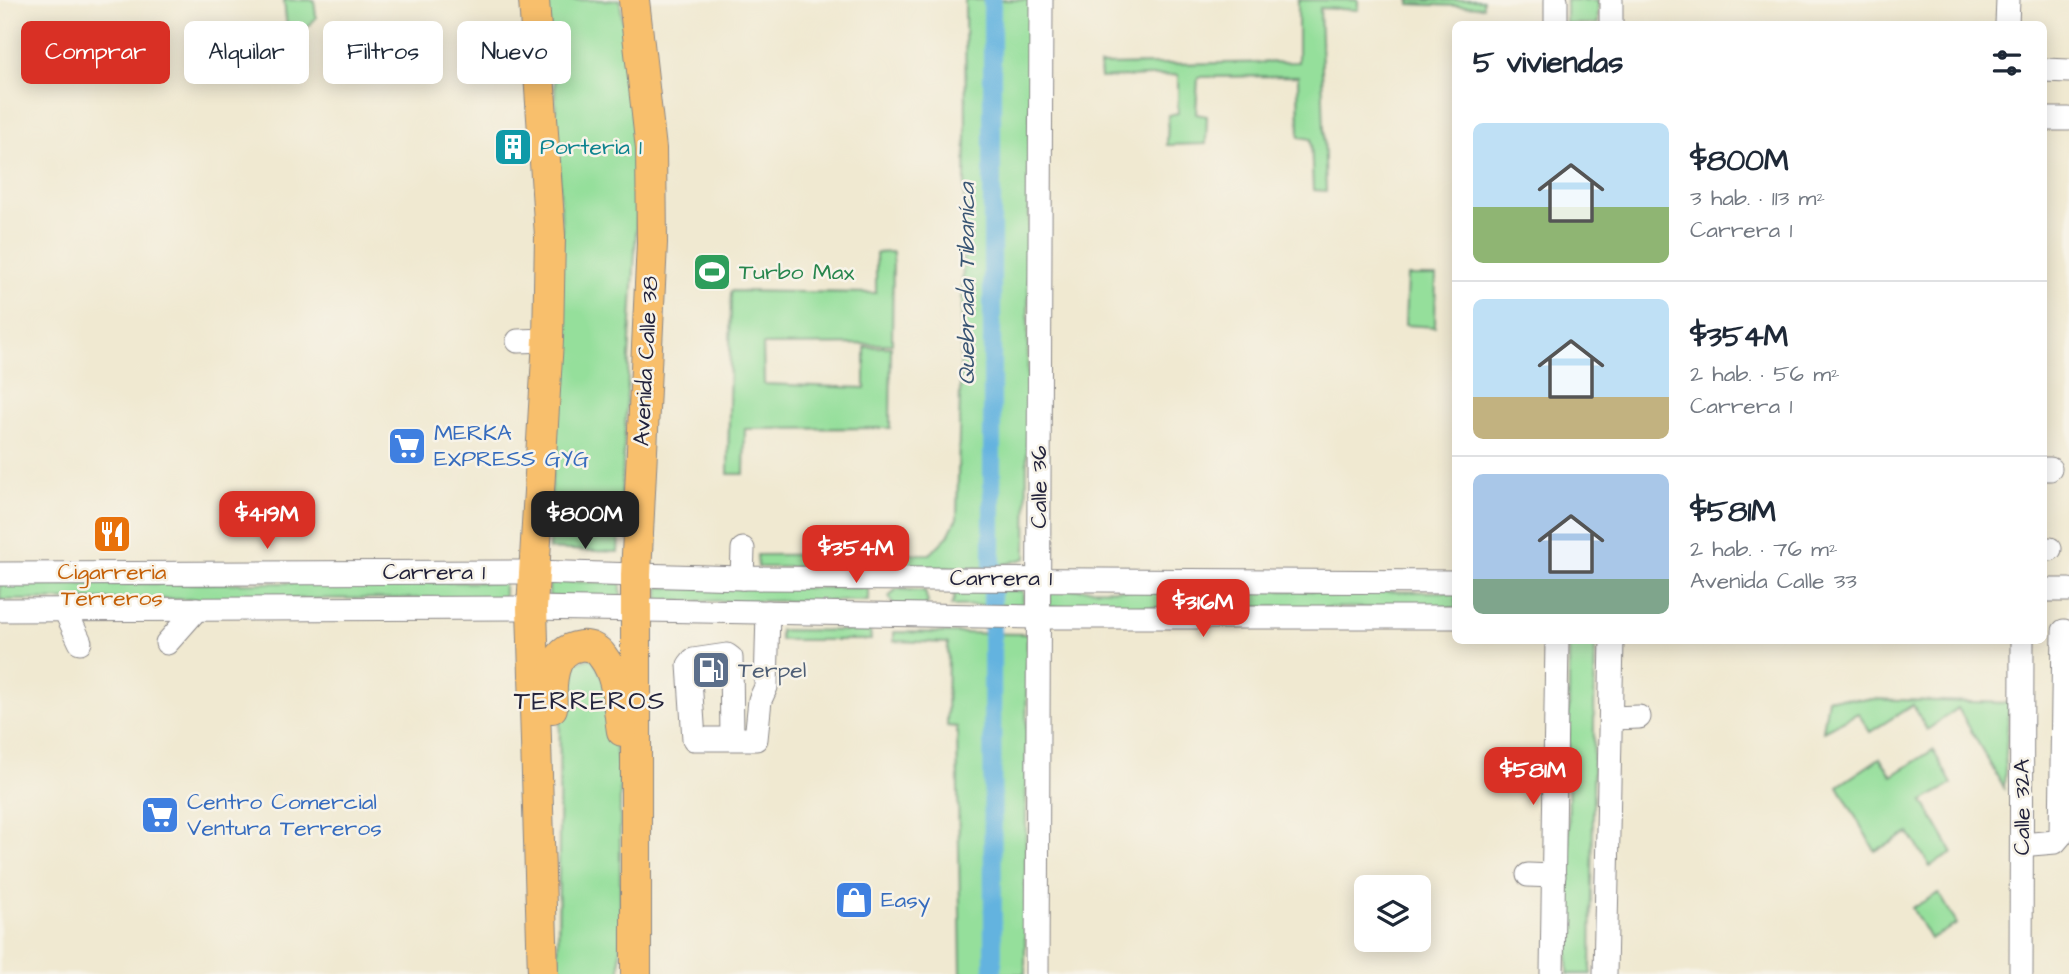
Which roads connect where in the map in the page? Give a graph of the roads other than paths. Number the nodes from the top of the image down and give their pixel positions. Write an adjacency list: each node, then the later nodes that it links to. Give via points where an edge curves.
1 (534, 0): 14 (main road, via 535,160 550,236)
2 (634, 0): 19 (main road, Avenida Calle 38, via 651,149 652,243)
3 (1041, 0): 23 (street, Calle 36, via 1046,328)
4 (1556, 0): 7 (street)
5 (1611, 0): 8 (street)
6 (2008, 0): 9 (street)
7 (1556, 21)
8 (1611, 21)
9 (2007, 21)
10 (2047, 69): 11 (street)
11 (2069, 71)
12 (2047, 119): 13 (street)
13 (2069, 119)
14 (548, 340): 15 (street); 17 (main road)
15 (518, 341)
16 (743, 549): 20 (street)
17 (533, 572): 18 (street, Carrera 1, via 236,564); 19 (street, Carrera 1); 27 (main road)
18 (0, 574)
19 (636, 575): 20 (street, Carrera 1); 29 (main road, Avenida Calle 38)
20 (742, 578): 21 (street, Carrera 1)
21 (897, 578): 22 (street, Carrera 1); 33 (street, via 877,591)
22 (921, 578): 23 (street, Carrera 1); 34 (street, via 941,593 940,605)
23 (1039, 578): 24 (street, Carrera 1, via 1337,574); 35 (street, Calle 36)
24 (1452, 582)
25 (2047, 590): 26 (street)
26 (2069, 590)
27 (532, 608): 28 (street, Carrera 1); 29 (street, Carrera 1); 48 (main road)
28 (197, 609): 31 (street, Carrera 1); 39 (street)
29 (636, 609): 32 (street, Carrera 1); 46 (main road, Avenida Calle 38)
30 (0, 610): 31 (street, Carrera 1)
31 (65, 610): 38 (street)
32 (763, 612): 33 (street, Carrera 1); 45 (street, via 755,691 760,700 756,739)
33 (882, 613): 34 (street, Carrera 1)
34 (924, 614): 35 (street, Carrera 1)
35 (1038, 617): 36 (street, Carrera 1); 53 (street, Calle 36, via 1045,934)
36 (1452, 617)
37 (2064, 631): 47 (street, via 2061,835 2047,844)
38 (80, 642)
39 (167, 643)
40 (1558, 644): 50 (street)
41 (1612, 644): 44 (street)
42 (2022, 644): 47 (street, Calle 32A)
43 (1639, 717): 44 (street)
44 (1611, 718): 55 (street)
45 (732, 739): 45 (street, via 731,658 693,660 689,665 694,739)
46 (636, 811): 48 (main road, via 607,663 595,649 570,648 558,658 553,672 552,760); 52 (main road, Avenida Calle 38)
47 (2021, 845): 56 (street, Calle 32A)
48 (539, 869): 51 (main road)
49 (1528, 875): 50 (street)
50 (1554, 876): 54 (street)
51 (543, 974)
52 (636, 974)
53 (1037, 974)
54 (1552, 974)
55 (1605, 974)
56 (2021, 974)

